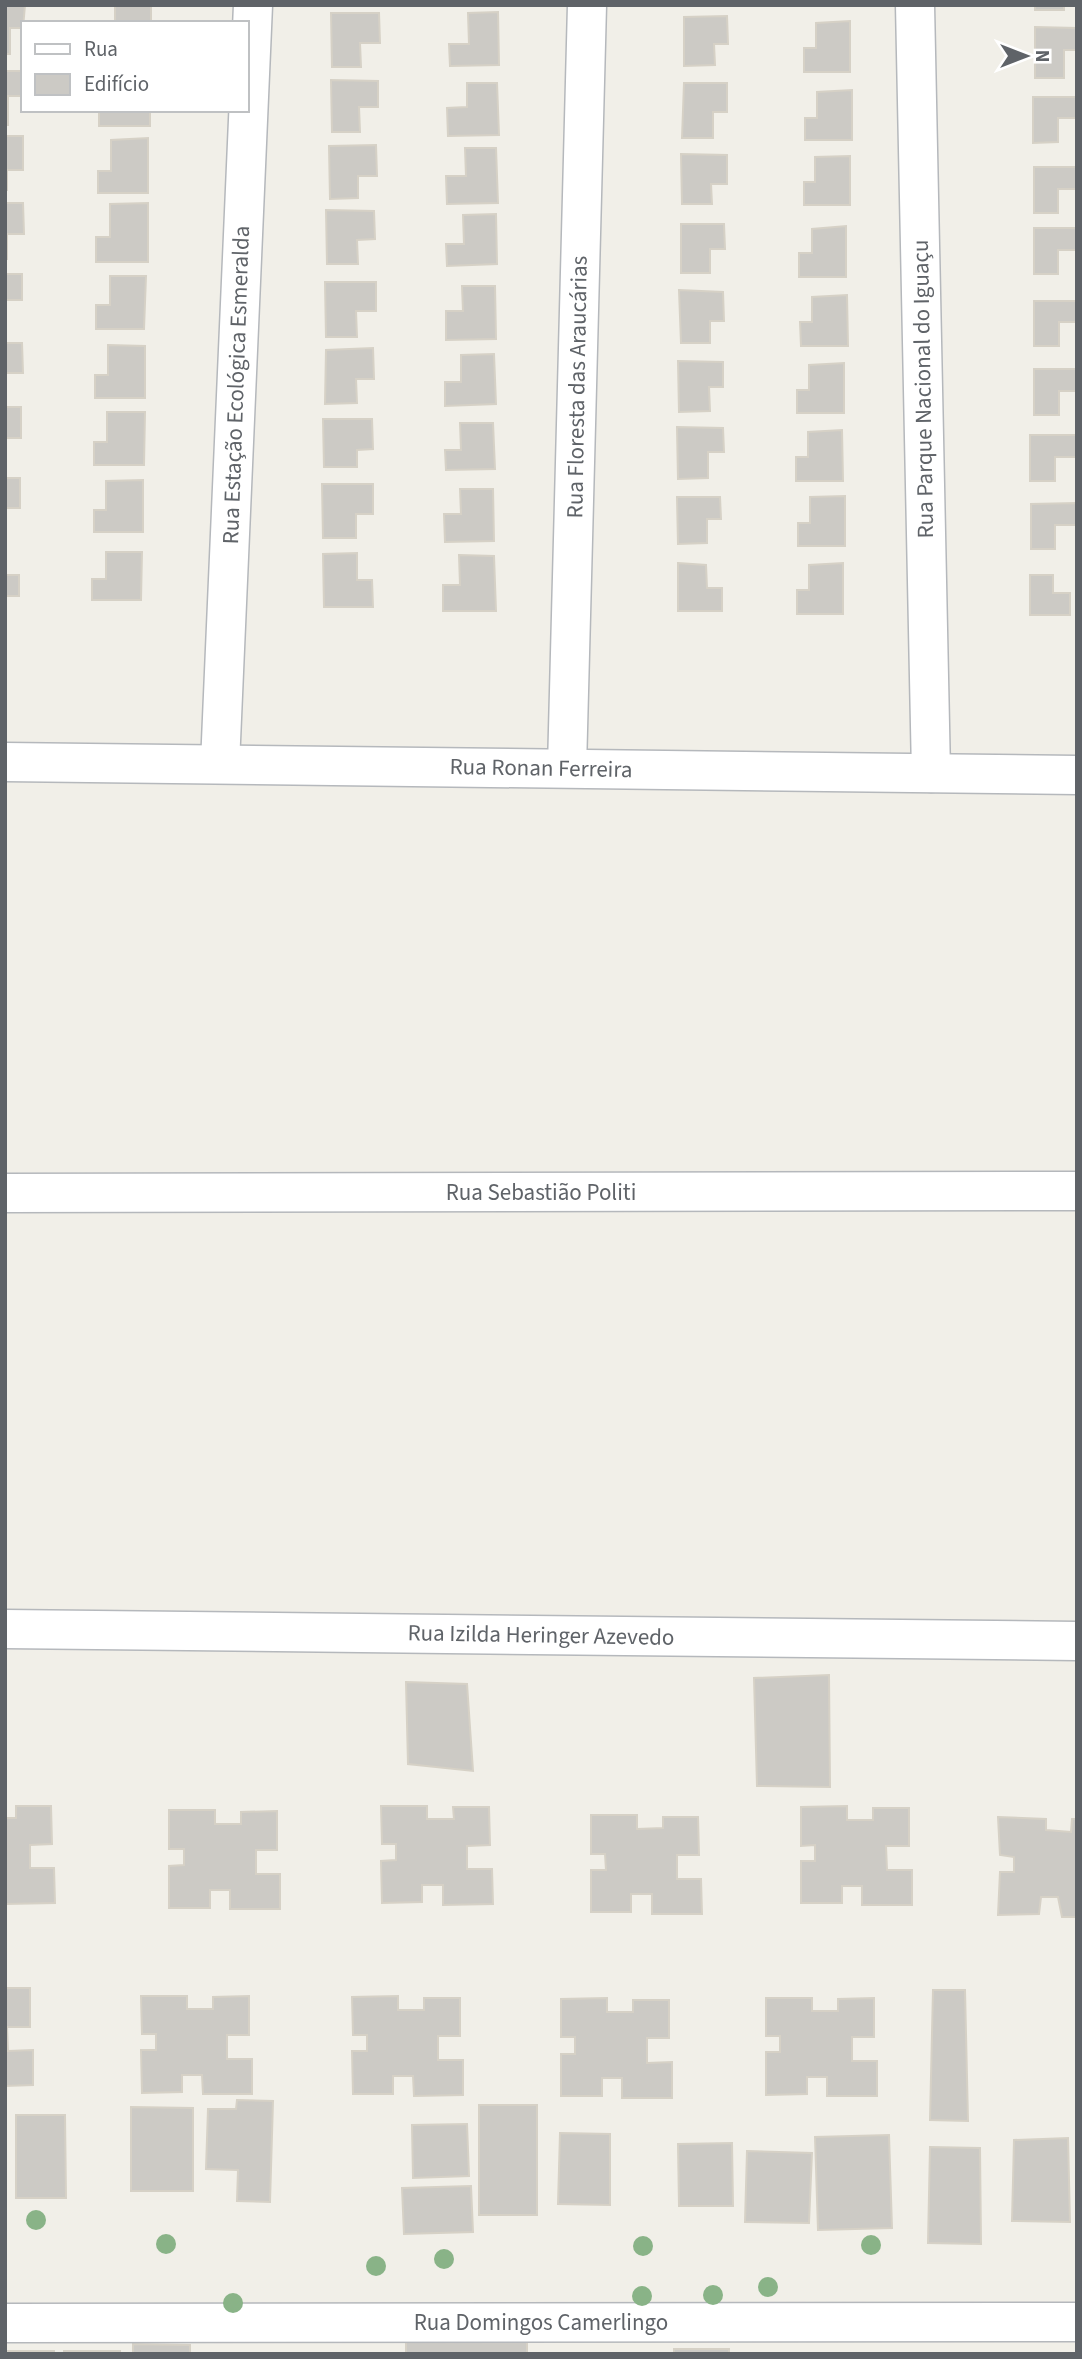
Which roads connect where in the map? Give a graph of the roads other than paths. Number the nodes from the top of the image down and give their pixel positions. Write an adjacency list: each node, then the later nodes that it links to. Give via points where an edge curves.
1 (253, 5): 5 (street, Rua Estação Ecológica Esmeralda)
2 (587, 5): 6 (street, Rua Floresta das Araucárias)
3 (915, 5): 7 (street, Rua Parque Nacional do Iguaçu)
4 (5, 761): 5 (street, Rua Ronan Ferreira)
5 (220, 764): 6 (street, Rua Ronan Ferreira)
6 (567, 768): 7 (street, Rua Ronan Ferreira)
7 (931, 773): 8 (street, Rua Ronan Ferreira)
8 (1077, 775)
9 (1077, 1191): 10 (street, Rua Sebastião Politi)
10 (5, 1193)
11 (5, 1629): 12 (street, Rua Izilda Heringer Azevedo)
12 (1077, 1641)
13 (1077, 2322): 14 (street, Rua Domingos Camerlingo)
14 (5, 2323)

